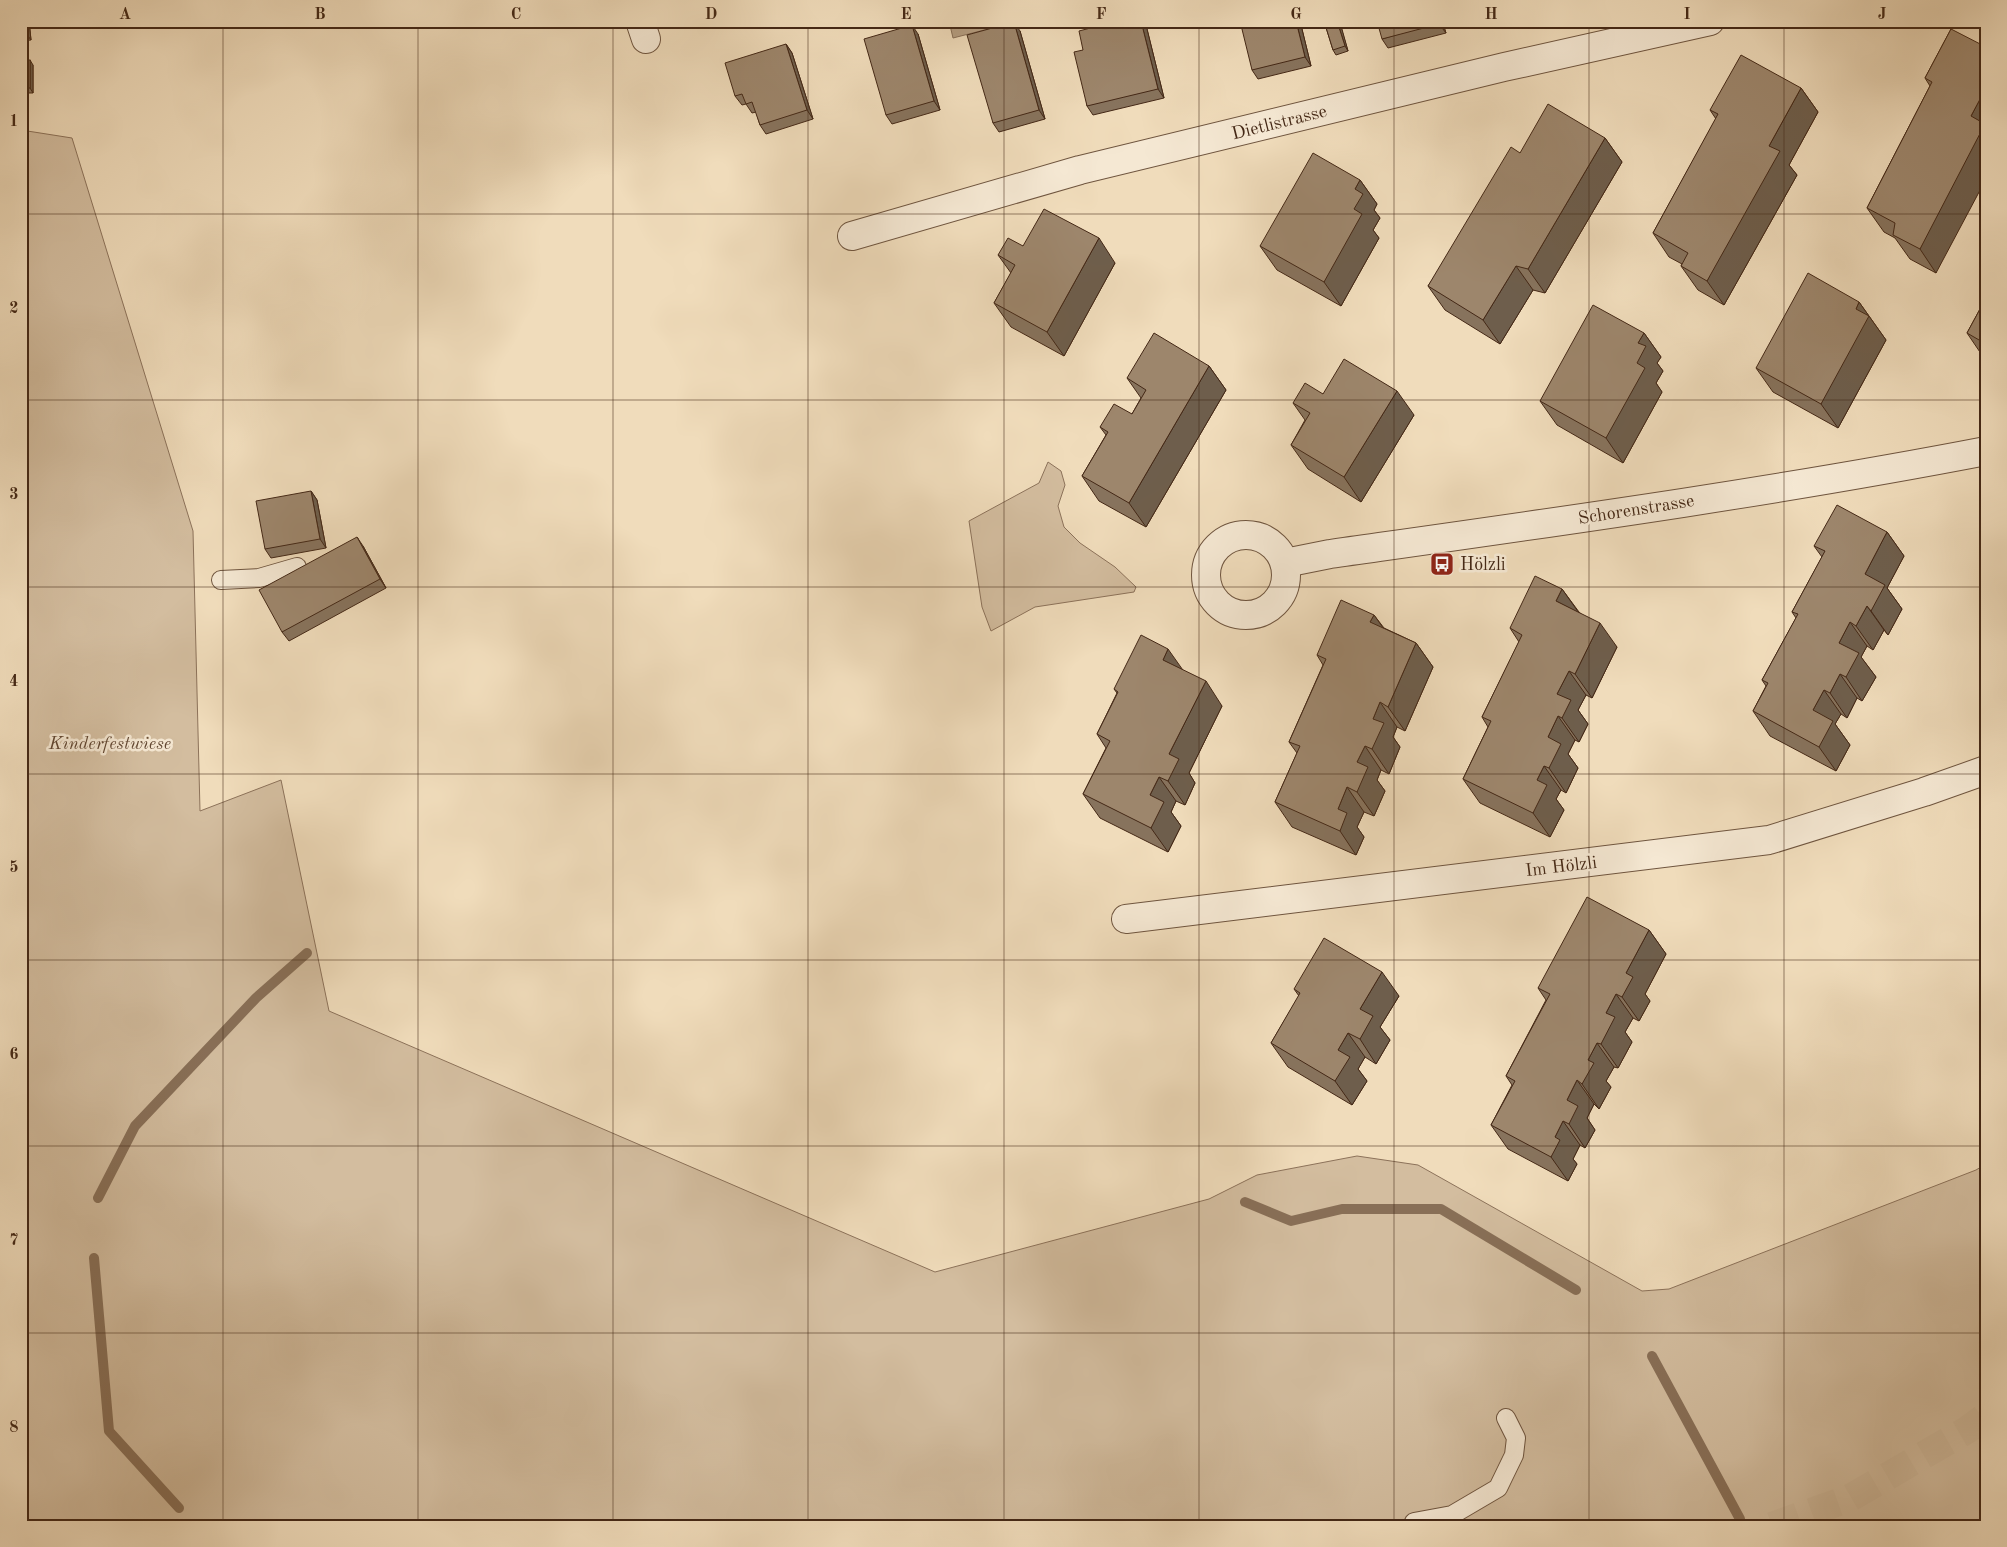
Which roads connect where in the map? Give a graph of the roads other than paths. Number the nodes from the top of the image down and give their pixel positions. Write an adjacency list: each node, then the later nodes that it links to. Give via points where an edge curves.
1 (1710, 21): 2 (street, Dietlistrasse, via 1080,170)
2 (852, 236)
3 (1986, 451): 4 (street, Schorenstrasse, via 1759,491)
4 (1285, 563)
5 (298, 567): 6 (lane, via 259,578)
6 (222, 580)
7 (1986, 770): 8 (street, Im Hölzli, via 1769,840)
8 (1126, 919)
9 (1506, 1418): 10 (lane, via 1516,1438 1514,1456 1498,1488 1452,1515)
10 (1414, 1522)

